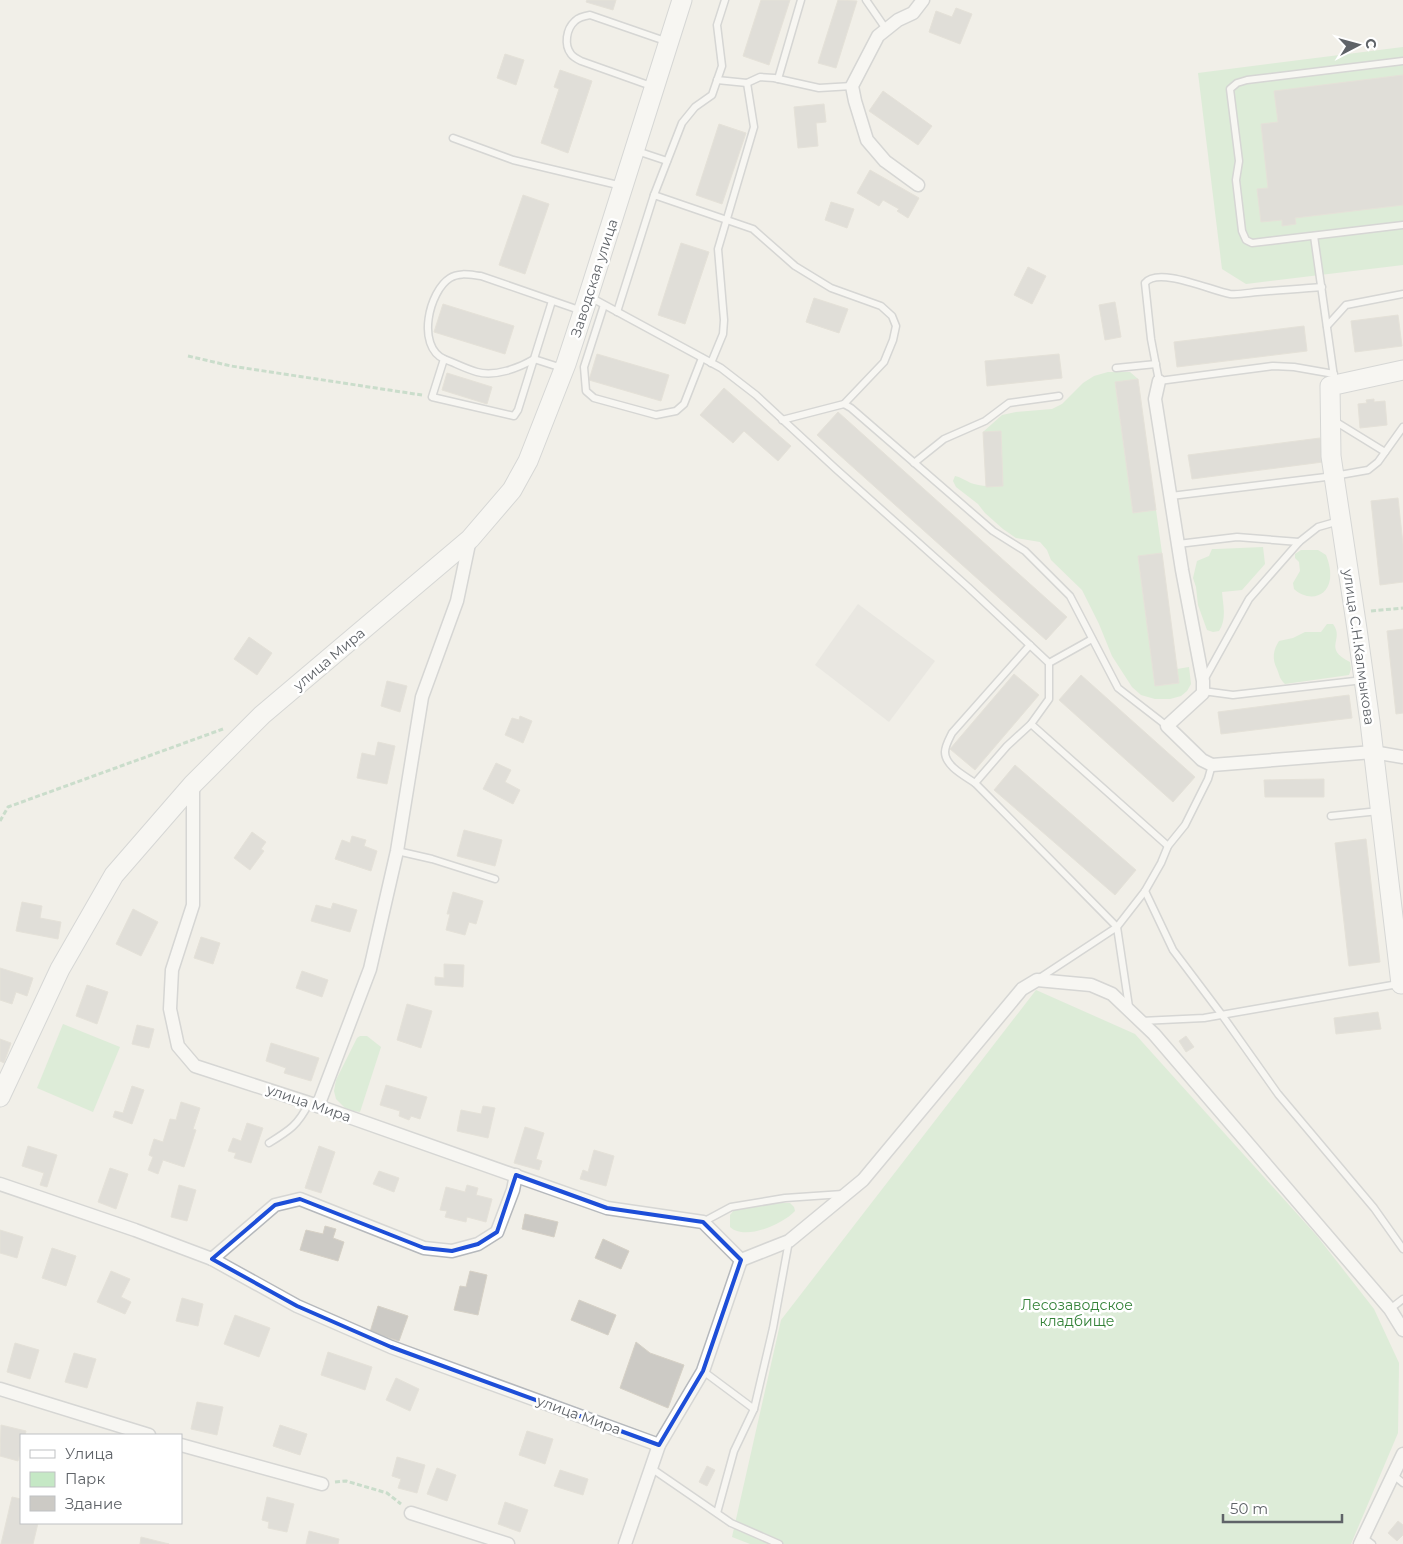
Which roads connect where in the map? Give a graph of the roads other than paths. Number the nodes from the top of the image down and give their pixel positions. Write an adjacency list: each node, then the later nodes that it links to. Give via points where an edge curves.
1 (682, 0): 7 (street, Заводская улица)
2 (725, 0): 10 (lane, via 717,25 722,66)
3 (801, 0): 9 (lane)
4 (866, 0): 6 (lane)
5 (923, 0): 6 (street, via 913,13)
6 (886, 30): 12 (street, via 878,36)
7 (669, 43): 13 (street, Заводская улица); 13 (lane, via 590,15 573,22 568,31 567,48 572,56)
8 (1403, 61): 22 (lane, via 1247,80 1230,89 1239,162 1236,180 1242,232 1246,240 1252,243)
9 (778, 79): 11 (lane, via 760,77); 12 (lane, via 819,88)
10 (718, 80): 11 (lane); 16 (lane, via 712,96 695,106 682,124)
11 (747, 83): 20 (lane, via 754,127)
12 (852, 86): 17 (street, via 867,140 885,160)
13 (655, 87): 15 (street, Заводская улица)
14 (453, 138): 18 (lane, via 513,160)
15 (635, 150): 16 (lane); 18 (street, Заводская улица)
16 (667, 162): 19 (lane)
17 (918, 185)
18 (623, 186): 26 (street, Заводская улица)
19 (654, 195): 20 (lane); 27 (lane)
20 (727, 220): 32 (lane, via 718,249 723,334); 40 (lane, via 753,228 795,266 831,288 881,306 892,316 896,326 894,340 884,362)
21 (1403, 225): 22 (lane)
22 (1314, 236): 23 (lane)
23 (1322, 287): 28 (lane); 33 (lane, via 1230,294 1169,278 1147,280)
24 (1403, 294): 28 (lane, via 1346,305)
25 (552, 301): 26 (lane); 30 (lane, via 481,276 465,274 452,277 440,286 427,328 431,348); 31 (lane)
26 (592, 304): 27 (lane); 29 (lane, via 584,367 586,391 594,398 656,415 676,411 684,404); 35 (street, Заводская улица)
27 (617, 312): 29 (lane)
28 (1327, 326): 37 (lane)
29 (702, 358): 32 (lane)
30 (444, 359): 31 (lane, via 479,373 518,368); 31 (lane, via 432,397 514,416)
31 (534, 359): 35 (lane)
32 (711, 363): 42 (lane, via 756,395)
33 (1156, 364): 34 (lane); 38 (lane)
34 (1116, 368)
35 (564, 369): 49 (street, Заводская улица, via 528,461 512,490)
36 (1403, 370): 37 (street)
37 (1334, 379): 38 (lane, via 1294,366 1273,366); 41 (street, улица С.Н.Калмыкова, via 1330,386)
38 (1159, 381): 47 (street, via 1156,399)
39 (1059, 396): 45 (lane, via 1009,403 985,422 944,439)
40 (844, 404): 42 (lane); 45 (lane)
41 (1330, 418): 44 (lane); 46 (street, улица С.Н.Калмыкова)
42 (782, 420): 53 (lane)
43 (1403, 427): 44 (lane)
44 (1385, 452): 46 (lane, via 1368,470)
45 (914, 463): 52 (lane, via 993,531 1025,551 1070,596)
46 (1334, 476): 47 (lane); 48 (street, улица С.Н.Калмыкова)
47 (1170, 496): 51 (street)
48 (1341, 520): 50 (lane, via 1318,527); 55 (street, улица С.Н.Калмыкова)
49 (470, 539): 63 (street, улица Мира, via 262,715); 67 (street, via 457,601 422,697)
50 (1299, 542): 51 (lane, via 1237,537); 56 (lane, via 1249,599)
51 (1178, 544): 56 (street)
52 (1092, 640): 54 (lane); 58 (lane, via 1118,688)
53 (1030, 645): 54 (lane); 62 (lane, via 952,733 946,745 947,759 953,767)
54 (1049, 663): 57 (lane, via 1049,699)
55 (1364, 680): 56 (lane, via 1233,695); 59 (street, улица С.Н.Калмыкова)
56 (1203, 686): 58 (street, via 1203,693)
57 (1031, 724): 62 (lane, via 1006,746); 66 (lane)
58 (1167, 726): 61 (street, via 1202,760)
59 (1373, 752): 60 (street); 61 (street); 64 (street, улица С.Н.Калмыкова)
60 (1403, 757)
61 (1212, 765): 66 (lane, via 1185,825)
62 (975, 783): 70 (lane)
63 (193, 784): 76 (street, улица Мира, via 114,875 60,969); 77 (street, улица Мира, via 193,905 172,970 170,1009 178,1046 195,1066)
64 (1380, 811): 65 (lane); 72 (street, улица С.Н.Калмыкова)
65 (1331, 816)
66 (1168, 846): 69 (lane)
67 (397, 851): 68 (lane); 77 (street, via 370,969)
68 (495, 879)
69 (1145, 891): 70 (lane); 74 (lane, via 1173,950)
70 (1117, 927): 71 (lane); 73 (lane)
71 (1037, 980): 73 (street, via 1091,985 1112,994); 81 (street, via 1022,989 863,1180)
72 (1402, 983): 74 (lane)
73 (1129, 1010): 75 (street)
74 (1222, 1015): 75 (lane); 84 (lane, via 1278,1094 1374,1208)
75 (1140, 1021): 88 (street)
76 (0, 1097)
77 (313, 1104): 78 (lane, via 294,1126); 79 (street, улица Мира)
78 (269, 1142)
79 (516, 1175): 82 (street, улица Мира, via 607,1208); 85 (street, via 497,1232 478,1244 452,1251 424,1248 300,1199 275,1205)
80 (0, 1184): 85 (street, улица Мира)
81 (847, 1193): 82 (lane, via 731,1207); 83 (street)
82 (703, 1222): 86 (street)
83 (789, 1241): 86 (street); 92 (lane)
84 (1403, 1249)
85 (212, 1259): 95 (street, улица Мира, via 297,1306 391,1347)
86 (741, 1260): 90 (street)
87 (1403, 1299): 88 (lane)
88 (1390, 1309): 89 (street)
89 (1403, 1330)
90 (704, 1371): 92 (lane); 95 (street)
91 (0, 1389): 93 (street)
92 (754, 1409): 102 (lane, via 734,1451)
93 (145, 1434)
94 (182, 1445): 100 (street)
95 (659, 1445): 97 (street)
96 (1403, 1454): 98 (street)
97 (651, 1468): 102 (lane); 105 (street)
98 (1392, 1474): 99 (lane); 103 (street)
99 (1403, 1483)
100 (322, 1484)
101 (411, 1513): 104 (street)
102 (717, 1513): 106 (lane)
103 (1365, 1542)
104 (508, 1544)
105 (625, 1544)
106 (779, 1544)

